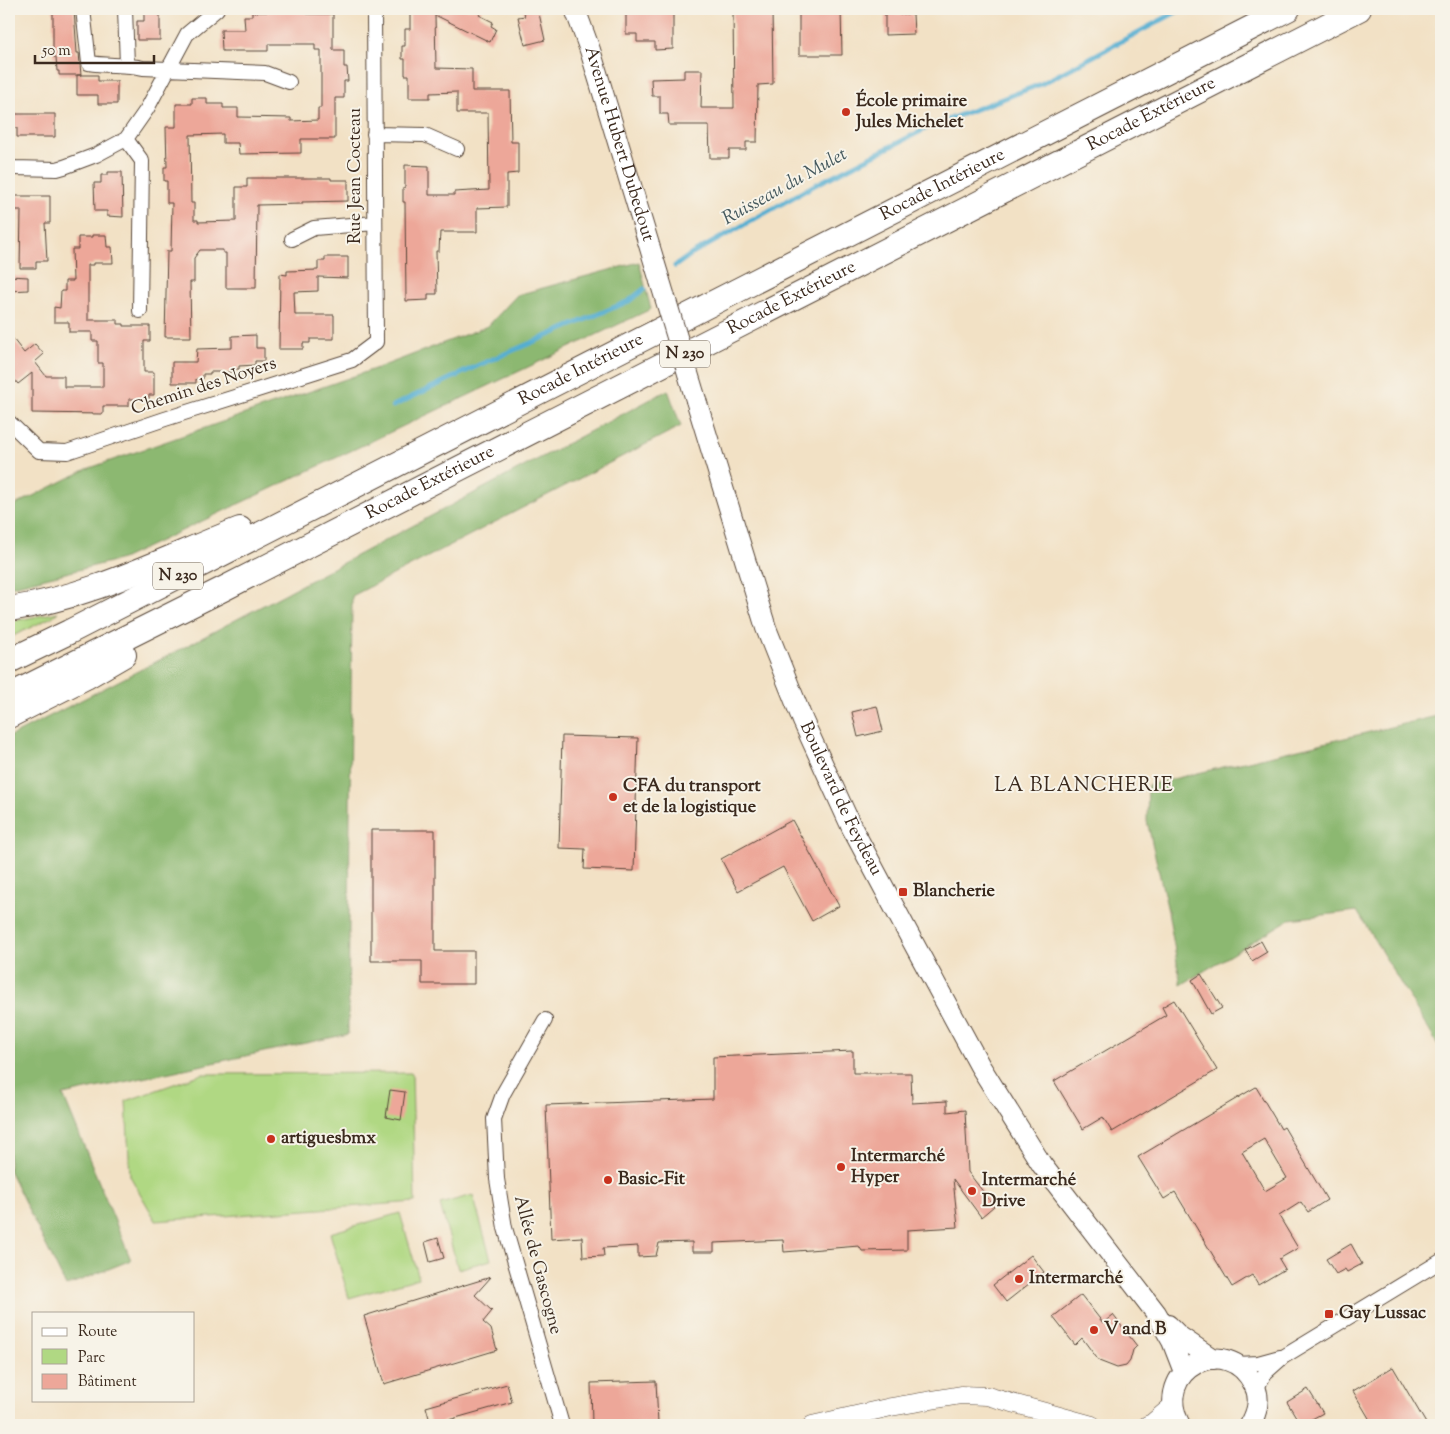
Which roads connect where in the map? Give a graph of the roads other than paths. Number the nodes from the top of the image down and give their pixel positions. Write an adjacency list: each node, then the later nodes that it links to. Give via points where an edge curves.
1 (83, 9): 8 (street, via 88,63)
2 (125, 9): 8 (street)
3 (217, 9): 9 (street, via 186,34)
4 (374, 9): 11 (street, Rue Jean Cocteau)
5 (575, 9): 19 (main road, Avenue Hubert Dubedout, bridge)
6 (1288, 9): 21 (highway, Rocade Intérieure / N 230)
7 (1359, 9): 22 (highway, Rocade Extérieure / N 230)
8 (128, 65): 9 (street)
9 (168, 69): 10 (street, via 265,73); 12 (street, via 147,109)
10 (289, 82)
11 (374, 134): 13 (street, via 425,135); 15 (street, Rue Jean Cocteau)
12 (126, 139): 14 (street, via 96,156 57,169); 17 (street, via 142,161)
13 (457, 148)
14 (9, 166)
15 (375, 223): 16 (street, via 314,228); 18 (street, Rue Jean Cocteau)
16 (292, 239)
17 (140, 310)
18 (376, 342): 20 (street, Chemin des Noyers, via 352,360 66,452 39,451)
19 (696, 400): 29 (main road, Boulevard de Feydeau, via 766,628 802,721 852,828 980,1066 1042,1165)
20 (9, 422)
21 (347, 489): 23 (highway, via 205,543 115,582 77,595); 24 (highway, Rocade Intérieure / N 230)
22 (223, 589): 25 (highway, Rocade Extérieure / N 230); 26 (highway, via 86,678)
23 (9, 610)
24 (9, 661)
25 (9, 696)
26 (9, 716)
27 (544, 1020): 37 (street, Allée de Gascogne, via 503,1094 494,1119 496,1179 505,1228)
28 (1441, 1261): 30 (street)
29 (1156, 1313): 31 (main road, Boulevard de Feydeau, via 1179,1336); 33 (main road, Boulevard de Feydeau, via 1172,1340)
30 (1283, 1357): 32 (street); 34 (street, via 1264,1373)
31 (1213, 1359): 32 (main road); 33 (main road, via 1197,1363)
32 (1236, 1364): 34 (main road, via 1251,1378)
33 (1184, 1372): 35 (main road, via 1177,1383)
34 (1256, 1389): 36 (main road, via 1258,1401)
35 (1173, 1405): 40 (street); 41 (main road)
36 (1254, 1423)
37 (562, 1425)
38 (812, 1425): 39 (street, via 961,1395 987,1396)
39 (1092, 1425)
40 (1147, 1425)
41 (1180, 1425)

